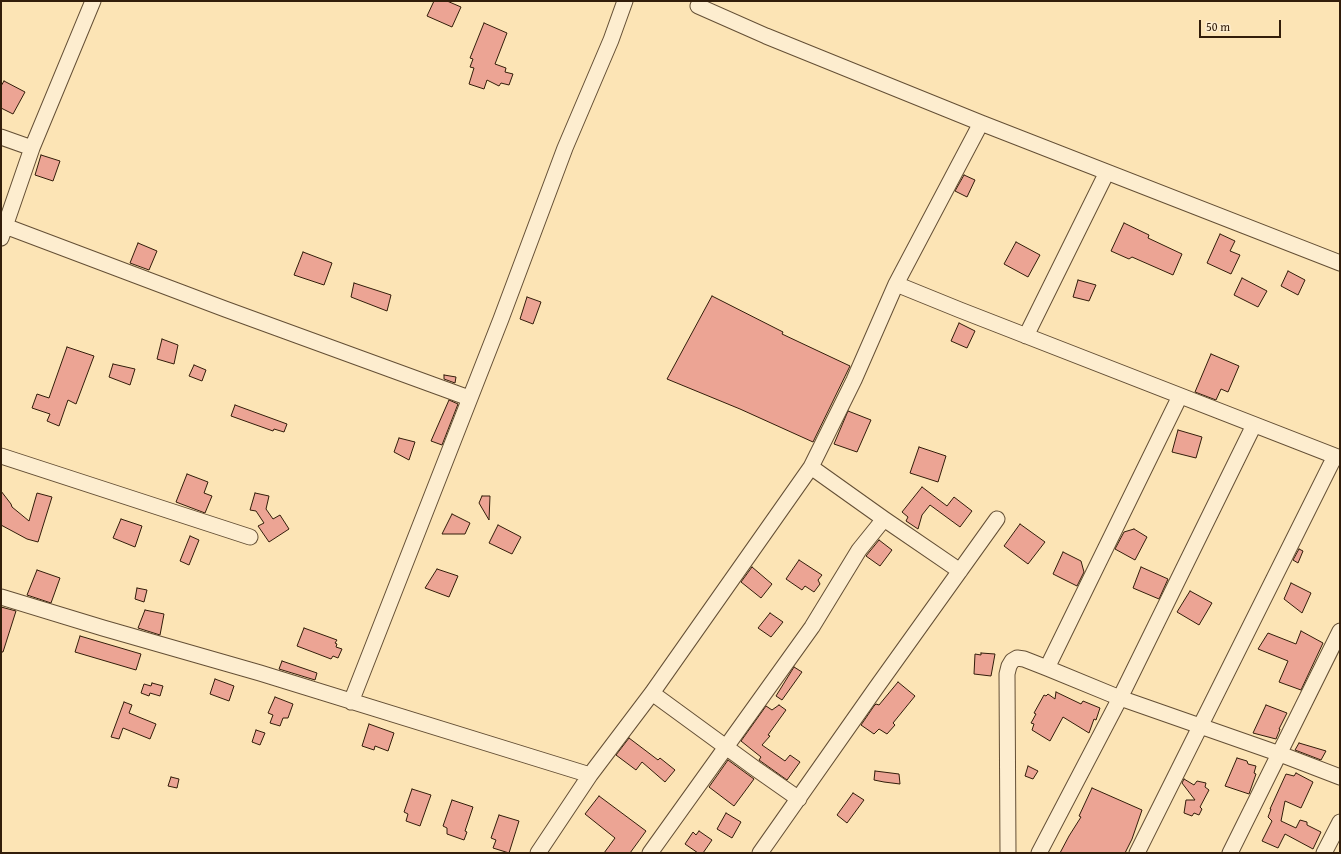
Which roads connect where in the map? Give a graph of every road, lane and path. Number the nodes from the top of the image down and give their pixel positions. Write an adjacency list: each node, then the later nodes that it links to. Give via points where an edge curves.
1 (93, 1): 6 (street)
2 (625, 1): 13 (street, via 565,148)
3 (695, 3): 4 (street, via 795,48)
4 (981, 124): 7 (street); 10 (street)
5 (1, 137): 6 (street)
6 (32, 148): 8 (street)
7 (1107, 172): 9 (street); 11 (street)
8 (3, 232): 13 (street)
9 (1340, 263)
10 (896, 284): 11 (street); 17 (street, via 854,380)
11 (1026, 336): 12 (street)
12 (1180, 396): 14 (street); 24 (street)
13 (469, 398): 27 (street)
14 (1254, 425): 16 (street); 26 (street)
15 (1, 456): 20 (street)
16 (1337, 457): 28 (street)
17 (811, 467): 18 (street); 25 (street)
18 (884, 519): 21 (street); 29 (street, via 859,550 812,627)
19 (997, 520): 21 (street)
20 (250, 537)
21 (960, 571): 33 (street)
22 (1, 597): 27 (street)
23 (1340, 631): 30 (street)
24 (1048, 668): 26 (street); 38 (street, via 1017,658 1012,661 1007,674)
25 (652, 693): 29 (street); 31 (street)
26 (1120, 698): 28 (street); 39 (street)
27 (351, 702): 31 (street)
28 (1200, 726): 30 (street); 40 (street)
29 (726, 746): 33 (street); 36 (street)
30 (1280, 754): 32 (street); 41 (street)
31 (590, 775): 35 (street)
32 (1340, 777)
33 (799, 799): 37 (street)
34 (1340, 822): 42 (street)
35 (538, 853)
36 (650, 853)
37 (760, 853)
38 (1008, 853)
39 (1039, 853)
40 (1137, 853)
41 (1230, 853)
42 (1324, 853)

